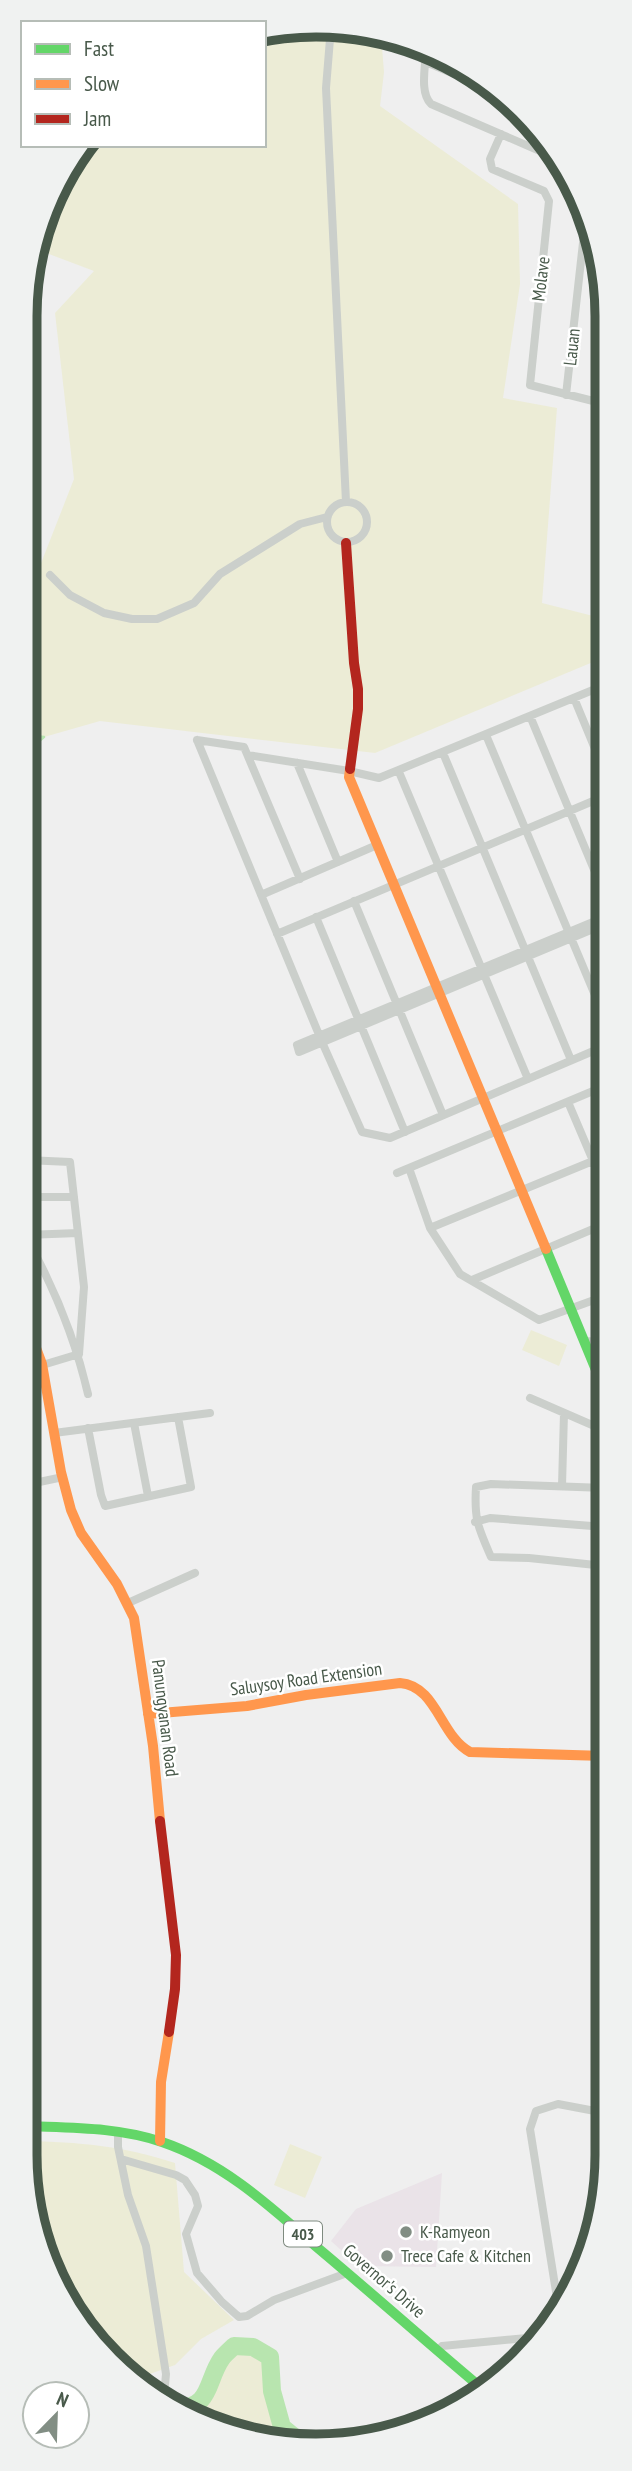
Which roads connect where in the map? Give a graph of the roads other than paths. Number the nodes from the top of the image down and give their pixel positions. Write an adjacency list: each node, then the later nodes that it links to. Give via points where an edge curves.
1 (327, 37): 9 (street)
2 (426, 62): 3 (street); 4 (street, via 427,100)
3 (459, 76)
4 (500, 134): 5 (street); 7 (street, Molave, via 490,159 492,169 544,191 549,201 529,381 534,387)
5 (542, 152)
6 (584, 237): 7 (street, Lauan)
7 (566, 395): 8 (street, Molave)
8 (595, 402)
9 (346, 502): 10 (street, via 332,508); 11 (street, via 361,507 368,522 361,537)
10 (327, 517): 11 (street, via 329,533); 12 (street, via 300,524 220,575 194,603 157,619 104,613 70,595)
11 (346, 543): 21 (main road, via 358,689)
12 (50, 575)
13 (595, 689): 14 (street)
14 (573, 698): 15 (street); 17 (street)
15 (530, 716): 16 (street); 24 (street)
16 (486, 735): 18 (street); 25 (street)
17 (595, 750)
18 (443, 753): 22 (street); 27 (street)
19 (248, 755): 20 (street); 31 (street); 33 (street, via 244,747 197,740)
20 (297, 763): 21 (street); 28 (street)
21 (349, 771): 22 (street, via 379,778); 26 (main road)
22 (399, 772): 29 (street)
23 (595, 800): 24 (street)
24 (569, 811): 25 (street); 30 (street)
25 (526, 829): 27 (street); 39 (street)
26 (377, 845): 28 (street); 32 (main road)
27 (482, 847): 29 (street); 40 (street)
28 (338, 862): 31 (street)
29 (439, 866): 32 (street); 41 (street)
30 (595, 873)
31 (300, 878): 33 (street)
32 (394, 884): 34 (street); 42 (main road)
33 (261, 895): 38 (street)
34 (354, 901): 35 (street); 44 (street)
35 (316, 917): 38 (street); 45 (street)
36 (595, 922): 39 (street)
37 (595, 927): 39 (street)
38 (277, 934): 46 (street)
39 (570, 935): 40 (street); 43 (street)
40 (527, 953): 41 (street); 48 (street)
41 (483, 972): 42 (street); 49 (street)
42 (438, 990): 44 (street); 51 (main road)
43 (595, 995)
44 (398, 1007): 45 (street); 53 (street)
45 (360, 1023): 46 (street); 55 (street)
46 (321, 1039): 55 (street, via 362,1132 390,1138)
47 (595, 1050): 48 (street)
48 (571, 1060): 49 (street)
49 (528, 1079): 51 (street)
50 (595, 1090): 52 (street)
51 (483, 1098): 53 (street); 54 (main road)
52 (568, 1102): 54 (street); 57 (street)
53 (443, 1115): 55 (street)
54 (497, 1131): 59 (street); 61 (main road)
55 (405, 1132)
56 (37, 1160): 63 (street, via 70,1162)
57 (593, 1161): 58 (street); 61 (street)
58 (595, 1166)
59 (409, 1168): 60 (street); 64 (street)
60 (397, 1173)
61 (521, 1190): 64 (street); 68 (main road)
62 (37, 1197): 63 (street)
63 (74, 1197): 66 (street)
64 (430, 1228): 70 (street, via 460,1274)
65 (595, 1228): 68 (street)
66 (78, 1233): 67 (street); 76 (street, via 84,1287)
67 (37, 1235)
68 (545, 1248): 70 (street); 72 (main road)
69 (37, 1257): 76 (street)
70 (471, 1280): 72 (street, via 539,1320)
71 (595, 1300): 72 (street)
72 (571, 1310): 73 (main road)
73 (584, 1340): 74 (street); 79 (main road)
74 (595, 1341)
75 (37, 1351): 77 (main road, Panungyanan Road)
76 (79, 1354): 77 (street); 80 (street)
77 (42, 1364): 78 (street); 88 (main road, Panungyanan Road)
78 (37, 1366)
79 (595, 1367)
80 (88, 1394)
81 (530, 1398): 83 (street)
82 (210, 1413): 84 (street)
83 (564, 1413): 86 (street); 91 (street)
84 (178, 1417): 85 (street); 93 (street, via 191,1487)
85 (134, 1423): 87 (street); 93 (street)
86 (595, 1426)
87 (88, 1428): 88 (street); 93 (street, via 105,1506)
88 (54, 1433): 89 (main road, Panungyanan Road)
89 (63, 1477): 90 (street); 98 (main road, Panungyanan Road, via 81,1533)
90 (37, 1482)
91 (562, 1486): 92 (street); 94 (street, via 477,1487)
92 (595, 1488)
93 (148, 1496)
94 (475, 1522): 95 (street, via 490,1518); 96 (street, via 491,1557)
95 (595, 1526)
96 (595, 1565)
97 (195, 1573): 98 (street)
98 (128, 1603): 99 (main road, Panungyanan Road)
99 (148, 1714): 100 (main road, Saluysoy Road Extension, via 240,1707 401,1683 420,1691 454,1742 470,1752); 104 (main road, Panungyanan Road, via 176,1968 162,2071)
100 (595, 1756)
101 (595, 2111): 107 (street, via 558,2104 536,2111 530,2129)
102 (37, 2127): 103 (main road, Governor's Drive / 403)
103 (118, 2132): 104 (main road, Governor's Drive / 403); 105 (street)
104 (160, 2141): 106 (main road, Governor's Drive / 403, via 200,2157 244,2185)
105 (121, 2160): 106 (street, via 185,2180 198,2206 186,2234 197,2273 239,2317); 111 (street, via 146,2246 166,2374)
106 (347, 2273): 109 (main road, Governor's Drive / 403)
107 (557, 2297)
108 (527, 2338): 109 (street, via 442,2346)
109 (437, 2351): 110 (main road, Governor's Drive / 403)
110 (476, 2384)
111 (163, 2388)

